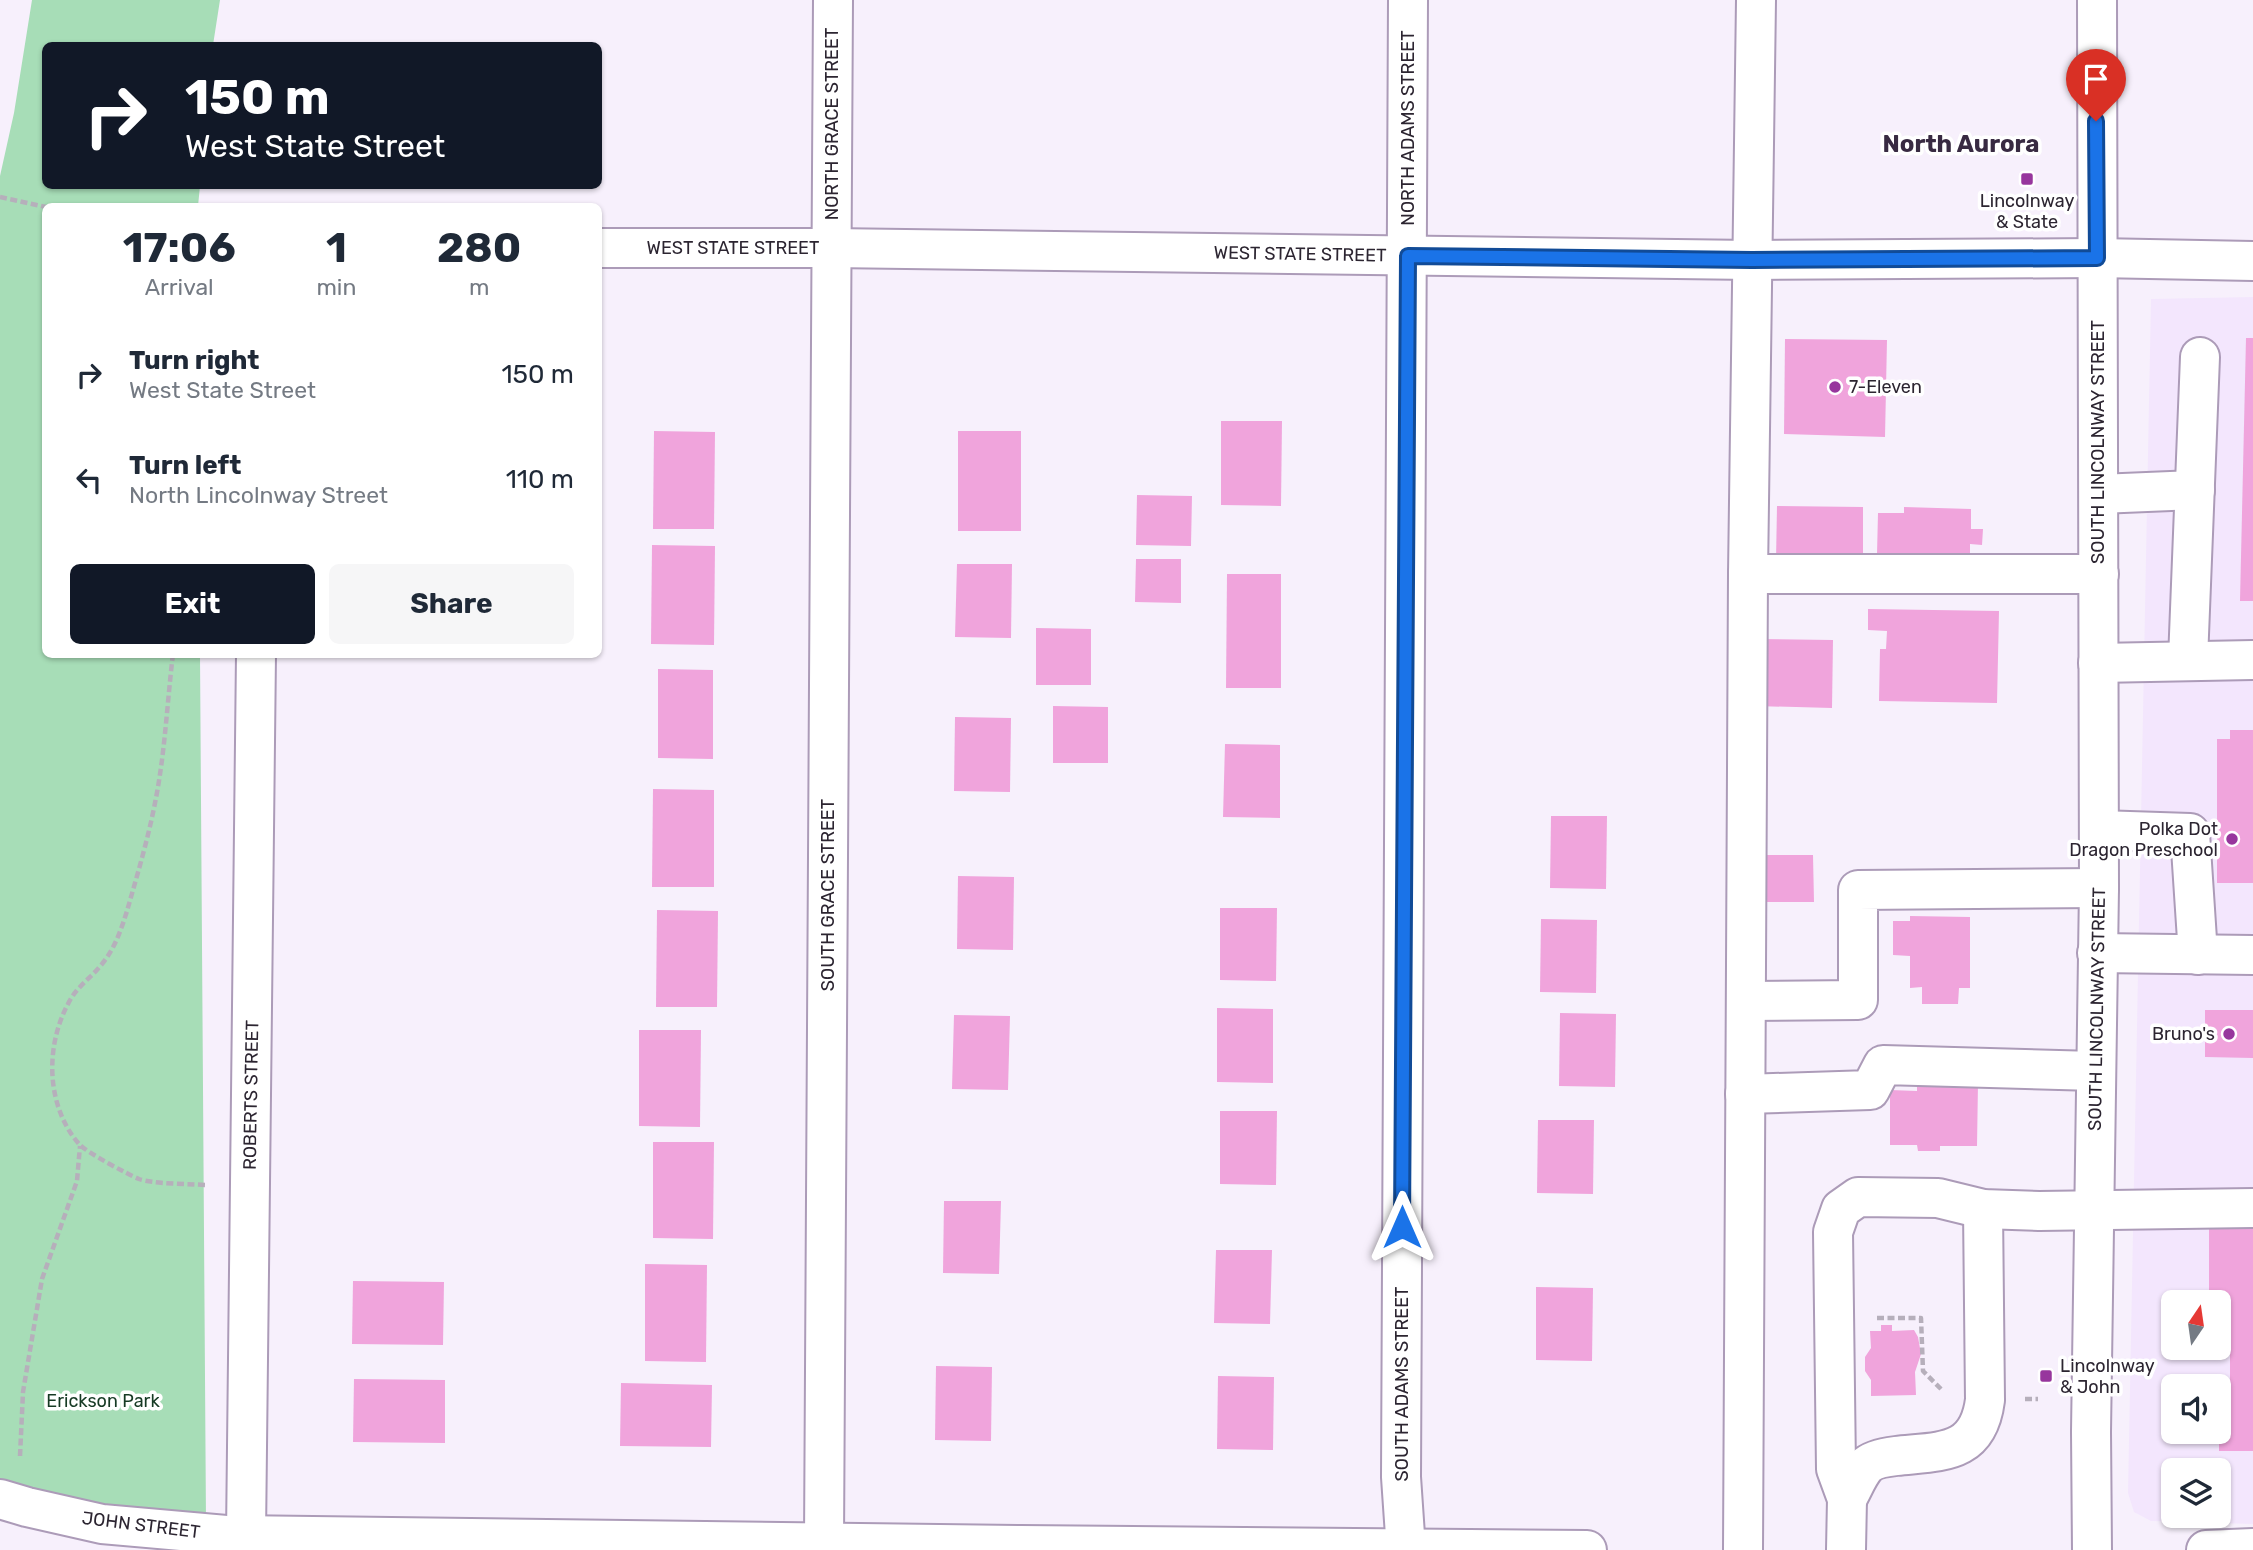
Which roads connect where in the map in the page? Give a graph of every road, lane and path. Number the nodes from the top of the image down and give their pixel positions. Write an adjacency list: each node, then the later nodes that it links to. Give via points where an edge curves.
1 (833, 0): 8 (street, NORTH GRACE STREET)
2 (1408, 0): 9 (street, NORTH ADAMS STREET)
3 (1756, 0): 11 (street)
4 (2097, 0): 10 (street, SOUTH LINCOLNWAY STREET)
5 (0, 197): 6 (path)
6 (42, 206)
7 (602, 248): 8 (street, WEST STATE STREET)
8 (831, 248): 9 (street, WEST STATE STREET); 42 (street, SOUTH GRACE STREET)
9 (1408, 256): 11 (street, WEST STATE STREET); 44 (street, SOUTH ADAMS STREET, via 1401,1463)
10 (2097, 258): 11 (street, WEST STATE STREET); 12 (street, WEST STATE STREET); 15 (street, SOUTH LINCOLNWAY STREET)
11 (1752, 260): 16 (street)
12 (2253, 261)
13 (2200, 357): 14 (street)
14 (2195, 491): 15 (street); 20 (street)
15 (2099, 494): 17 (street, SOUTH LINCOLNWAY STREET)
16 (1748, 574): 17 (street); 28 (street)
17 (2099, 574): 22 (street, SOUTH LINCOLNWAY STREET)
18 (173, 658): 31 (path, via 155,802 127,910 102,965 68,1002 52,1049 56,1101)
19 (256, 658): 32 (street, ROBERTS STREET)
20 (2188, 660): 21 (street); 22 (street)
21 (2253, 660)
22 (2098, 663): 23 (street, SOUTH LINCOLNWAY STREET)
23 (2099, 830): 24 (street, SOUTH LINCOLNWAY STREET); 26 (street, via 2190,833)
24 (2099, 888): 25 (street, SOUTH LINCOLNWAY STREET); 28 (street, via 1858,890 1858,1000)
25 (2097, 953): 26 (street); 29 (street, SOUTH LINCOLNWAY STREET)
26 (2198, 955): 27 (street)
27 (2253, 955)
28 (1746, 1000): 30 (street)
29 (2095, 1072): 30 (street, via 1882,1065 1871,1090); 35 (street, SOUTH LINCOLNWAY STREET)
30 (1745, 1094): 47 (street)
31 (80, 1146): 32 (path, via 141,1180); 38 (path, via 77,1181 42,1279 23,1392)
32 (250, 1187): 41 (street, ROBERTS STREET)
33 (2253, 1208): 35 (street)
34 (1983, 1209): 35 (street); 40 (street, via 1985,1400 1979,1425 1962,1445 1883,1458 1867,1465); 40 (street, via 1938,1198 1858,1197 1842,1209 1833,1232 1836,1469)
35 (2094, 1210): 49 (street, SOUTH LINCOLNWAY STREET)
36 (1877, 1306): 37 (path, via 1877,1318 1921,1318 1923,1371)
37 (1951, 1399)
38 (20, 1456)
39 (0, 1499): 41 (street, JOHN STREET, via 102,1524)
40 (1847, 1499): 48 (street)
41 (232, 1540): 42 (street, JOHN STREET)
42 (824, 1542): 43 (street, JOHN STREET)
43 (1021, 1548): 44 (street, JOHN STREET)
44 (1406, 1548): 46 (street, JOHN STREET)
45 (2253, 1548): 50 (street)
46 (1587, 1550)
47 (1743, 1550)
48 (1846, 1550)
49 (2092, 1550)
50 (2206, 1550)

